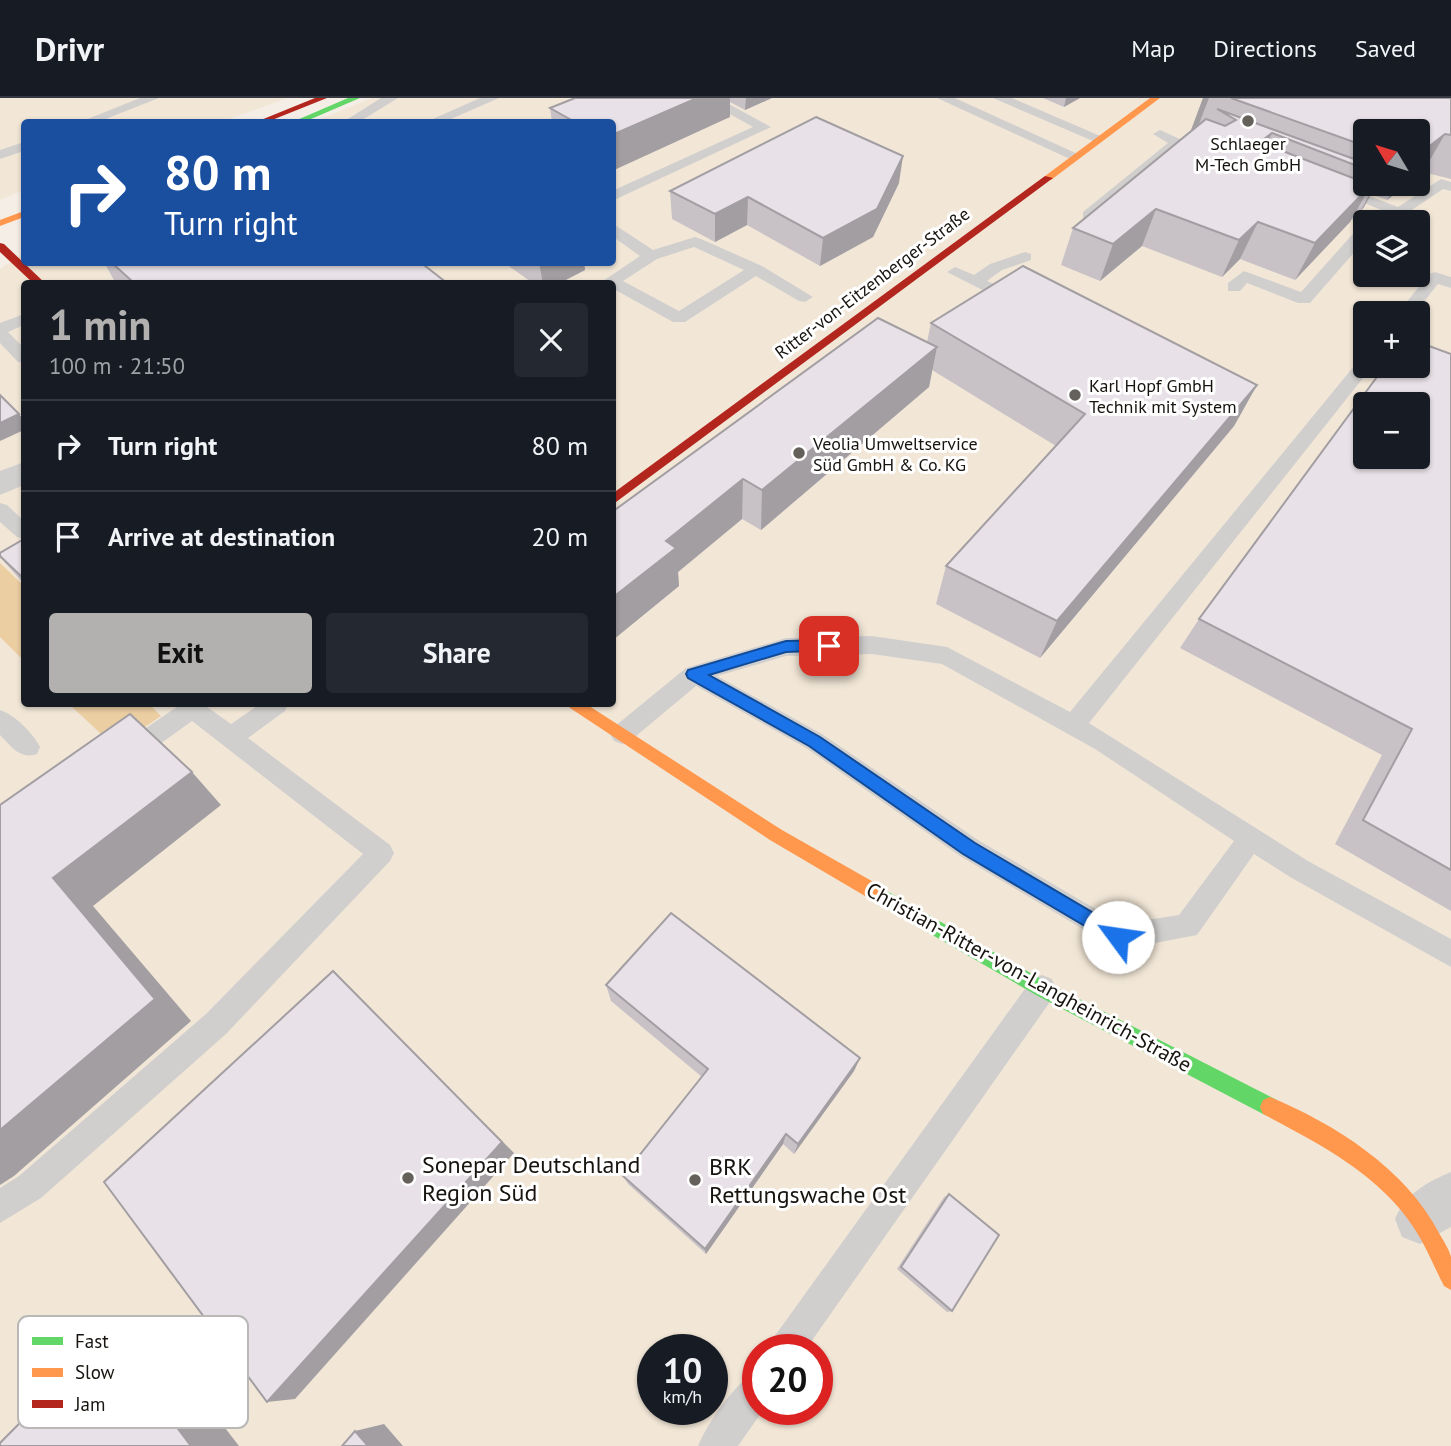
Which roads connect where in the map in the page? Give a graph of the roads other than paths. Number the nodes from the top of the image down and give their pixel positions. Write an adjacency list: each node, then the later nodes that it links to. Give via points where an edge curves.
1 (152, 98): 10 (lane)
2 (323, 98): 11 (street)
3 (356, 98): 12 (street)
4 (391, 98): 13 (lane)
5 (492, 98): 14 (lane)
6 (708, 98): 26 (lane, via 764,127)
7 (944, 98): 22 (lane)
8 (1000, 98): 17 (lane)
9 (1156, 98): 17 (street, Ritter-von-Eitzenberger-Straße)
10 (95, 119)
11 (268, 119)
12 (304, 119)
13 (355, 119)
14 (440, 119)
15 (1160, 134): 18 (lane)
16 (1196, 135): 19 (lane)
17 (1098, 138): 22 (street, Ritter-von-Eitzenberger-Straße)
18 (1177, 142): 23 (lane); 31 (lane)
19 (1222, 145)
20 (21, 147): 21 (lane)
21 (0, 155)
22 (1075, 156): 57 (street, Ritter-von-Eitzenberger-Straße)
23 (1228, 163)
24 (1324, 184): 25 (lane, via 1400,213 1441,183)
25 (1451, 187)
26 (616, 195)
27 (1305, 195): 29 (lane)
28 (21, 215): 30 (street)
29 (1353, 215)
30 (0, 223)
31 (1078, 224)
32 (616, 231): 36 (lane)
33 (21, 232): 34 (street)
34 (0, 243): 38 (street)
35 (1353, 244): 47 (lane, via 1304,299 1244,276)
36 (651, 256): 40 (lane, via 695,242); 43 (lane)
37 (1025, 257): 44 (lane, via 996,267)
38 (21, 264)
39 (23, 266): 42 (street)
40 (756, 269): 46 (lane, via 679,318); 48 (lane)
41 (955, 272): 44 (lane)
42 (37, 280)
43 (611, 280)
44 (976, 281): 50 (lane)
45 (1451, 283): 49 (lane, via 1435,277)
46 (616, 286)
47 (1234, 287)
48 (805, 297)
49 (1416, 301)
50 (1036, 309)
51 (21, 320): 52 (lane)
52 (0, 331): 53 (lane)
53 (21, 355)
54 (1354, 378): 64 (lane)
55 (21, 474): 56 (street)
56 (0, 484)
57 (616, 498)
58 (0, 510): 59 (lane)
59 (21, 529)
60 (694, 674): 64 (lane, via 786,646 872,645 947,656); 65 (lane); 69 (lane, via 814,741 969,848 1118,937 1187,926)
61 (273, 707): 66 (lane)
62 (580, 707): 65 (street, Christian-Ritter-von-Langheinrich-Straße)
63 (0, 720): 67 (lane)
64 (1073, 725): 69 (lane)
65 (622, 734): 71 (street, Christian-Ritter-von-Langheinrich-Straße, via 776,835)
66 (230, 738): 68 (lane, via 192,708); 72 (lane, via 381,853 216,1024 30,1188)
67 (28, 747)
68 (102, 772)
69 (1251, 838): 70 (lane)
70 (1451, 954)
71 (1042, 989): 73 (street, Christian-Ritter-von-Langheinrich-Straße, via 1323,1135); 75 (lane)
72 (0, 1207)
73 (1435, 1208): 74 (street, Christian-Ritter-von-Langheinrich-Straße)
74 (1451, 1279)
75 (797, 1334)
76 (742, 1410): 77 (lane)
77 (716, 1446)

